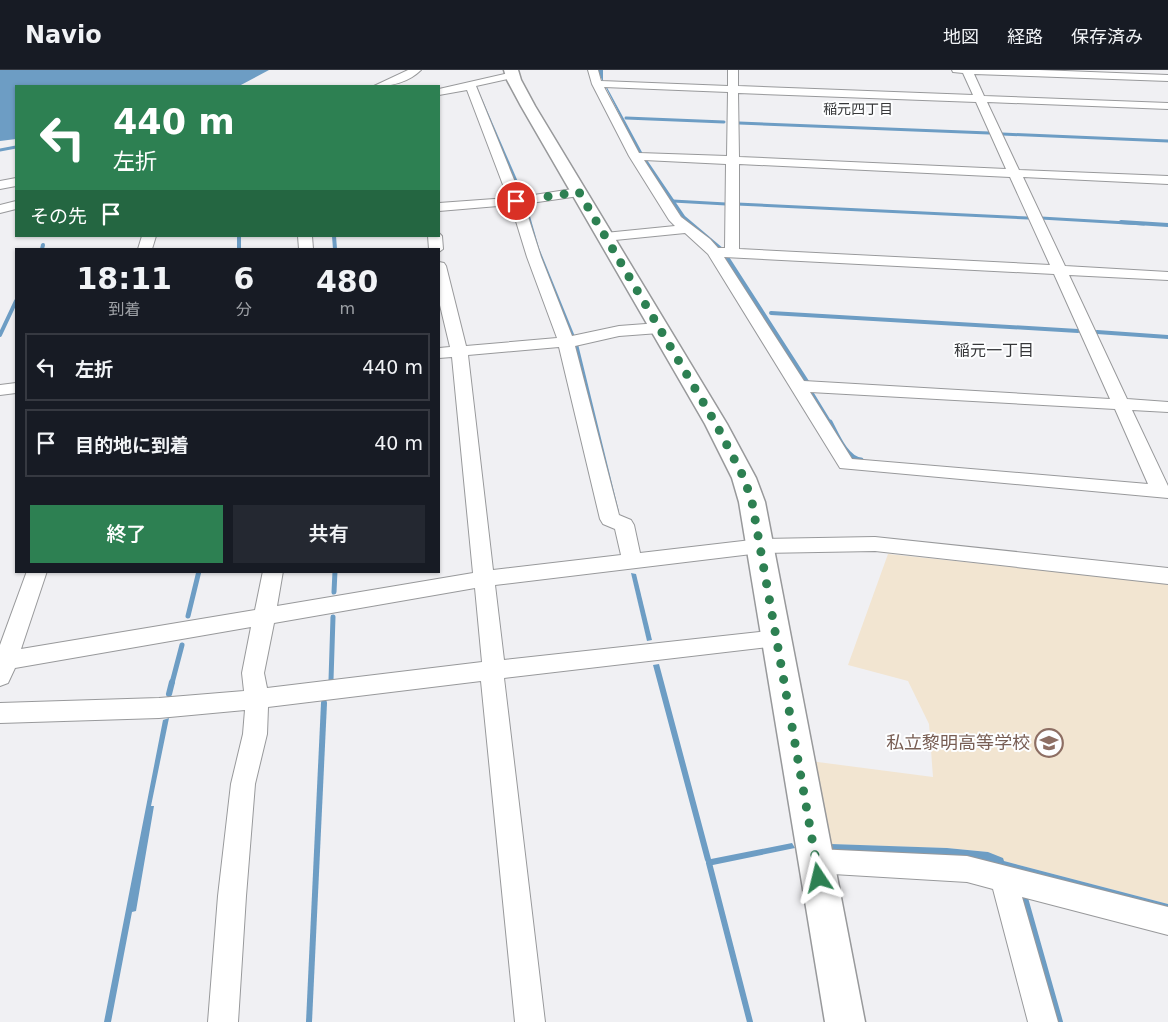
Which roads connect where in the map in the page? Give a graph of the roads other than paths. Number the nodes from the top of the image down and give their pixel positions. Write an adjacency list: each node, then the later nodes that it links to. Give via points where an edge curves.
1 (416, 70): 8 (street)
2 (732, 70): 12 (street)
3 (956, 70): 4 (street)
4 (967, 70): 7 (street); 14 (street)
5 (593, 71): 9 (street)
6 (512, 73): 11 (street); 22 (main road)
7 (1168, 78)
8 (403, 83): 10 (street)
9 (602, 84): 12 (street); 16 (street)
10 (387, 85)
11 (470, 86): 13 (street); 23 (street)
12 (733, 89): 14 (street); 17 (street)
13 (440, 92)
14 (979, 99): 15 (street); 18 (street)
15 (1168, 106)
16 (640, 156): 17 (street); 27 (street, via 676,220)
17 (732, 159): 18 (street); 29 (street)
18 (1014, 172): 19 (street); 30 (street)
19 (1168, 180)
20 (15, 182): 21 (street)
21 (0, 185)
22 (579, 192): 23 (street); 28 (main road)
23 (516, 201): 25 (street); 34 (street, via 534,257)
24 (15, 205): 26 (street)
25 (440, 207)
26 (0, 209)
27 (687, 229): 28 (street); 29 (street)
28 (606, 236): 33 (main road)
29 (723, 252): 30 (street); 37 (street)
30 (1059, 271): 32 (street); 40 (street)
31 (440, 273): 35 (street)
32 (1168, 276)
33 (659, 328): 34 (street, via 619,331); 43 (main road, via 744,478)
34 (571, 342): 35 (street); 44 (street, via 610,519 624,524)
35 (459, 351): 36 (street); 48 (street)
36 (440, 353)
37 (800, 386): 40 (street); 42 (street, via 846,464)
38 (15, 388): 39 (street)
39 (0, 390)
40 (1121, 404): 41 (street); 42 (street)
41 (1168, 407)
42 (1165, 492)
43 (760, 546): 44 (street); 47 (street, via 875,544); 50 (main road)
44 (632, 561): 48 (street)
45 (35, 573): 51 (street)
46 (273, 573): 49 (street)
47 (1168, 576)
48 (484, 579): 49 (street); 52 (street)
49 (264, 615): 51 (street); 53 (street, via 253,673)
50 (777, 638): 52 (street); 55 (main road)
51 (2, 666)
52 (494, 670): 53 (street); 59 (street, via 492,679)
53 (257, 699): 54 (street, via 159,708); 58 (street, via 254,734 242,793)
54 (0, 713)
55 (816, 861): 56 (street, via 968,869); 60 (main road)
56 (1015, 883): 57 (street); 61 (street)
57 (1168, 921)
58 (223, 1022)
59 (530, 1022)
60 (845, 1022)
61 (1043, 1022)

